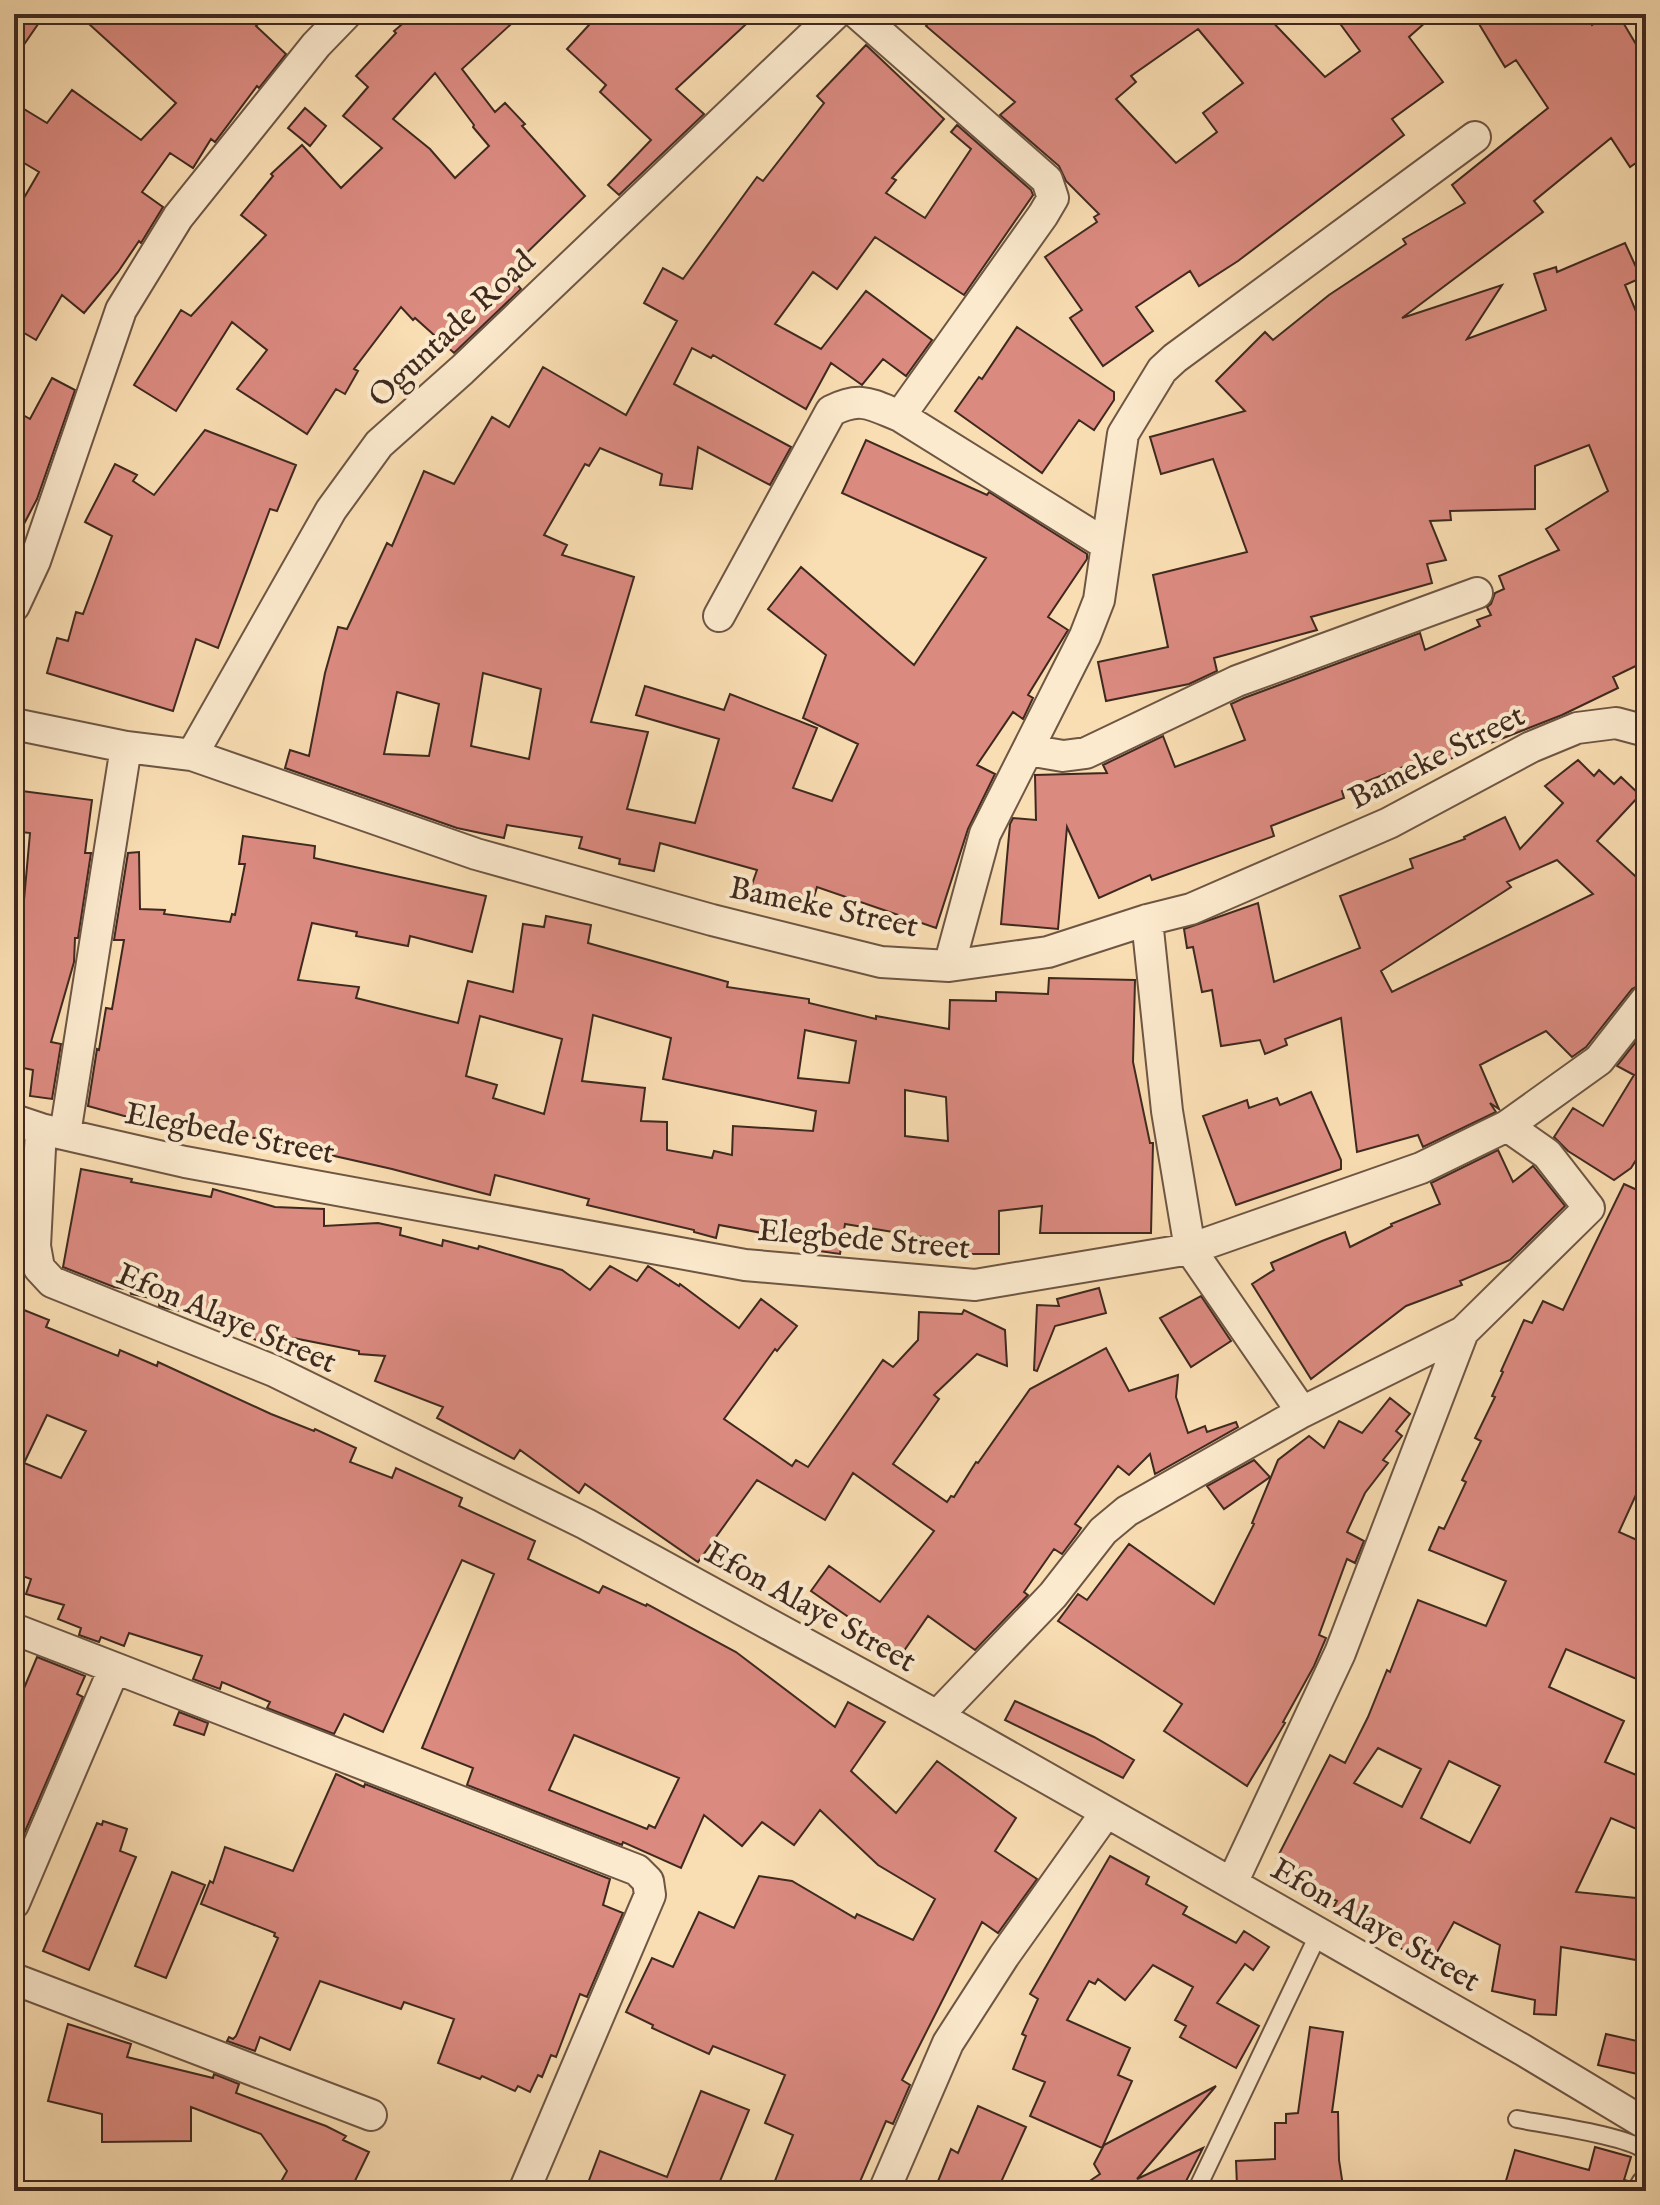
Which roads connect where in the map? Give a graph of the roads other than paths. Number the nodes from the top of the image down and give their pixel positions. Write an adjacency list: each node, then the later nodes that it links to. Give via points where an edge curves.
1 (346, 14): 8 (street, via 178,217 121,310 35,561)
2 (835, 14): 14 (street, Oguntade Road, via 379,444 331,510)
3 (858, 14): 5 (street, via 1047,180 1053,198)
4 (1475, 137): 6 (street, via 1162,370 1123,434)
5 (900, 416): 6 (street); 9 (street, via 872,404 850,402 831,411)
6 (1107, 545): 13 (street, via 1099,600)
7 (1477, 593): 13 (street, via 1237,681 1086,753 1063,756)
8 (14, 606)
9 (719, 616)
10 (14, 724): 12 (street, Bameke Street)
11 (1646, 731): 15 (street, Bameke Street, via 1616,723 1577,728 1389,823 1191,909)
12 (126, 747): 14 (street, Bameke Street); 19 (street, Efon Alaye Street)
13 (1028, 750): 16 (street, via 985,834)
14 (192, 755): 16 (street, Bameke Street, via 476,854 697,916 881,962)
15 (1147, 920): 16 (street, Bameke Street, via 1048,952); 20 (street, via 1167,1111)
16 (949, 966)
17 (1646, 1000): 18 (street, Elegbede Street, via 1599,1060)
18 (1507, 1126): 20 (street, Elegbede Street, via 1421,1168); 21 (street, via 1547,1154 1589,1208)
19 (40, 1128): 20 (street, Elegbede Street, via 185,1162 745,1265 975,1285); 25 (street, Efon Alaye Street, via 35,1246 39,1268 52,1282 274,1371 529,1496)
20 (1190, 1249): 22 (street)
21 (1463, 1332): 22 (street); 27 (street, via 1340,1653)
22 (1302, 1412): 25 (street, via 1127,1511 1103,1531 1053,1595)
23 (14, 1629): 24 (street)
24 (114, 1669): 28 (street); 36 (street, via 637,1870 648,1881 650,1895)
25 (937, 1716): 26 (street, Efon Alaye Street)
26 (1105, 1814): 27 (street, Efon Alaye Street); 37 (street, via 948,2043)
27 (1232, 1883): 29 (street, Efon Alaye Street)
28 (14, 1903)
29 (1319, 1933): 33 (street, Efon Alaye Street); 38 (lane)
30 (14, 1979): 31 (street)
31 (371, 2115)
32 (1517, 2119): 34 (lane, via 1620,2140)
33 (1646, 2124)
34 (1646, 2152)
35 (1646, 2180): 39 (lane)
36 (524, 2191)
37 (884, 2191)
38 (1196, 2191)
39 (1635, 2191)

